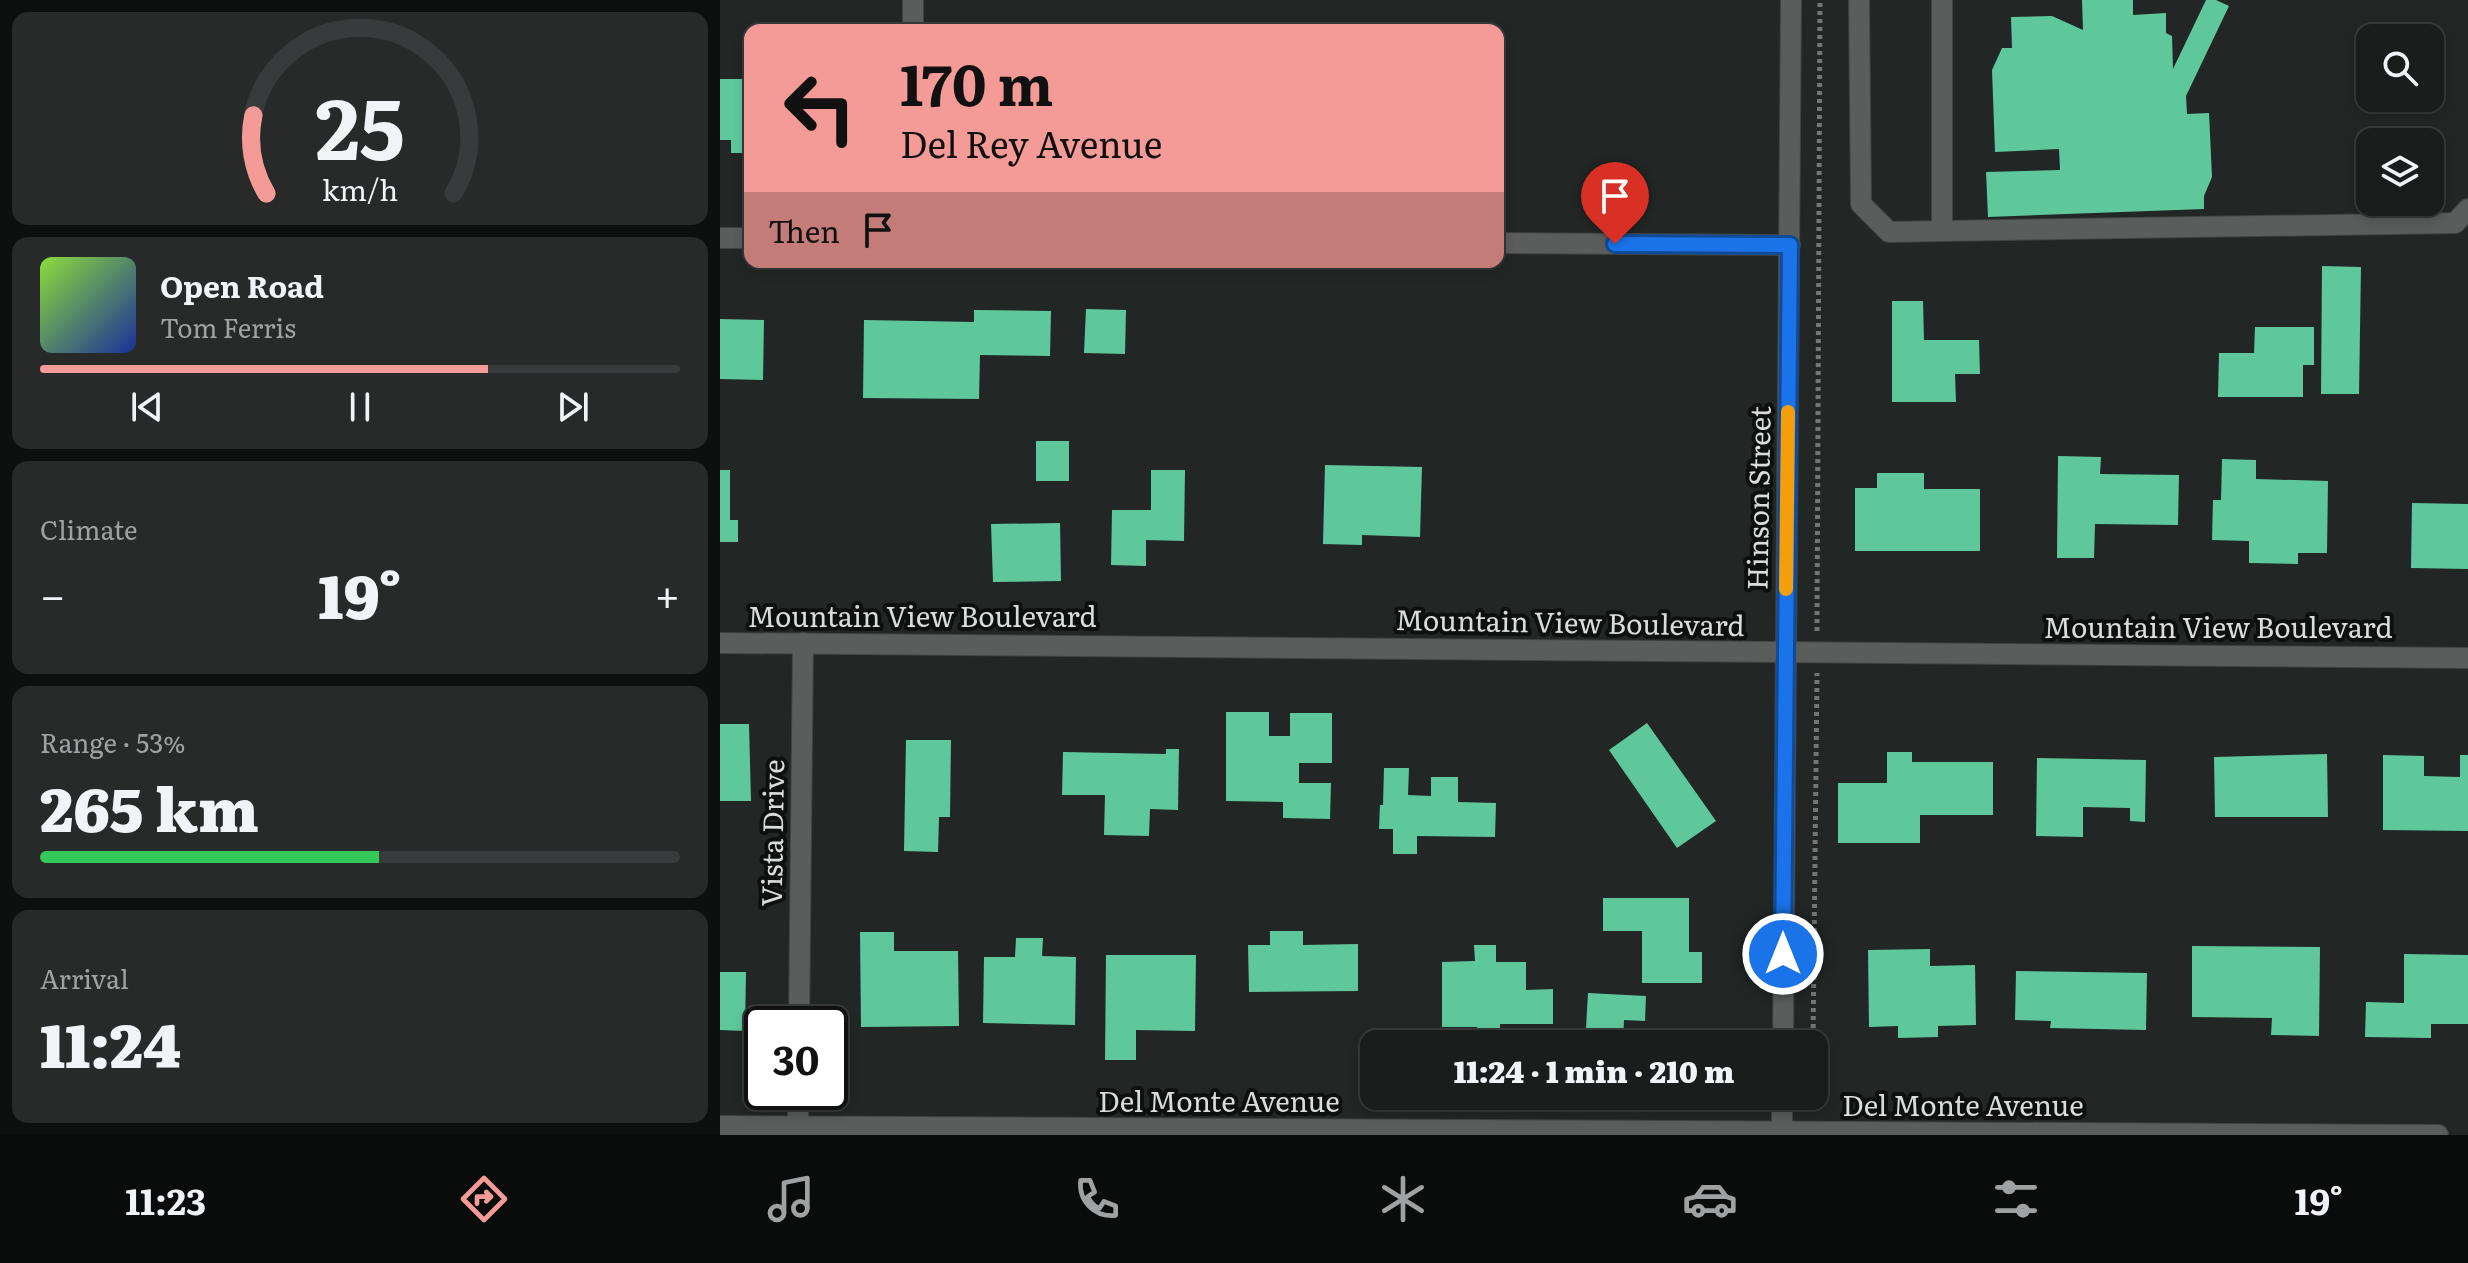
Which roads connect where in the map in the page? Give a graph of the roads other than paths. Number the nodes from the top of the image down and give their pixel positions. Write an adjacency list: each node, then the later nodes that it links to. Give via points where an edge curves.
1 (913, 0): 5 (street)
2 (1791, 0): 11 (street, Hinson Street)
3 (1859, 0): 7 (street, via 1861,204 1889,232)
4 (1942, 0): 7 (street)
5 (913, 24)
6 (2468, 209): 7 (street, via 2455,223)
7 (1942, 231)
8 (720, 238): 9 (street)
9 (744, 238)
10 (1504, 243): 11 (street)
11 (1790, 245): 14 (street, Hinson Street)
12 (720, 643): 13 (street, Mountain View Boulevard)
13 (803, 643): 14 (street, Mountain View Boulevard); 16 (street, Vista Drive)
14 (1786, 653): 15 (street, Mountain View Boulevard); 17 (street, Hinson Street)
15 (2468, 658)
16 (799, 1006)
17 (1783, 1030)
18 (798, 1110): 21 (street)
19 (1782, 1110): 22 (street)
20 (720, 1126): 21 (street, Del Monte Avenue)
21 (798, 1127): 22 (street, Del Monte Avenue)
22 (1782, 1134): 23 (street, Del Monte Avenue)
23 (2388, 1135): 24 (street, Del Monte Avenue)
24 (2438, 1135)

